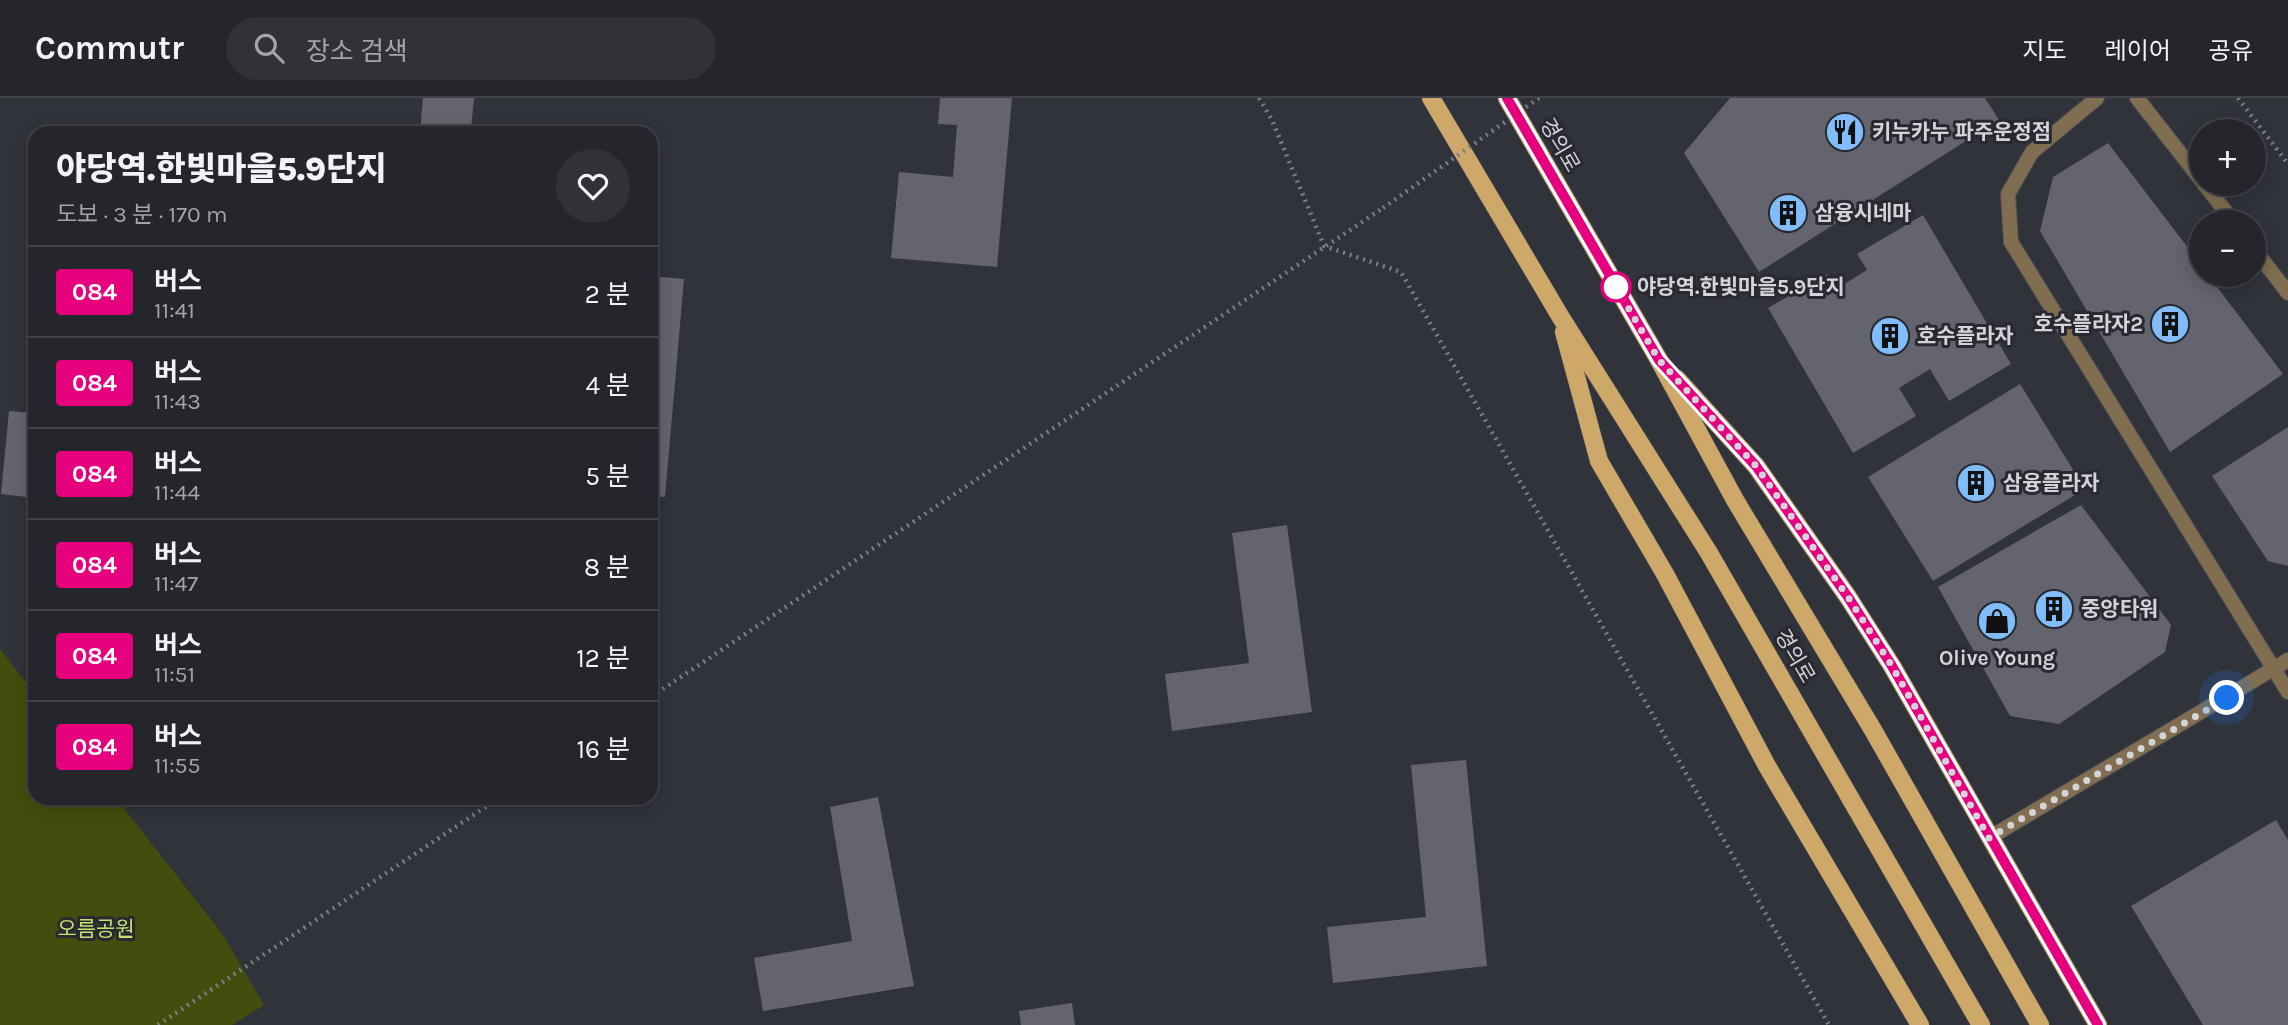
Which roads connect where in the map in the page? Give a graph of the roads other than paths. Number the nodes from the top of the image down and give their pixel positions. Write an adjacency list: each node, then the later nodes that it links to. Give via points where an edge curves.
1 (1431, 98): 10 (main road, 경의로)
2 (1507, 98): 11 (main road, 경의로)
3 (2096, 98): 13 (street, via 2032,152 2008,194 2011,242)
4 (2137, 98): 5 (street)
5 (2189, 164)
6 (2214, 196): 7 (street)
7 (2225, 210)
8 (2266, 264): 9 (street)
9 (2288, 292)
10 (1560, 316): 16 (main road, 경의로, via 1599,461 1767,766); 17 (main road, 경의로, via 1709,553)
11 (1659, 360): 15 (main road, 경의로, via 1756,466 1848,597); 18 (main road, 경의로, via 1735,500 1873,730)
12 (2288, 660): 13 (street)
13 (2274, 670): 14 (street); 15 (street)
14 (2288, 692)
15 (1989, 838): 19 (main road, 경의로)
16 (1920, 1025)
17 (1981, 1025)
18 (2040, 1025)
19 (2098, 1025)

